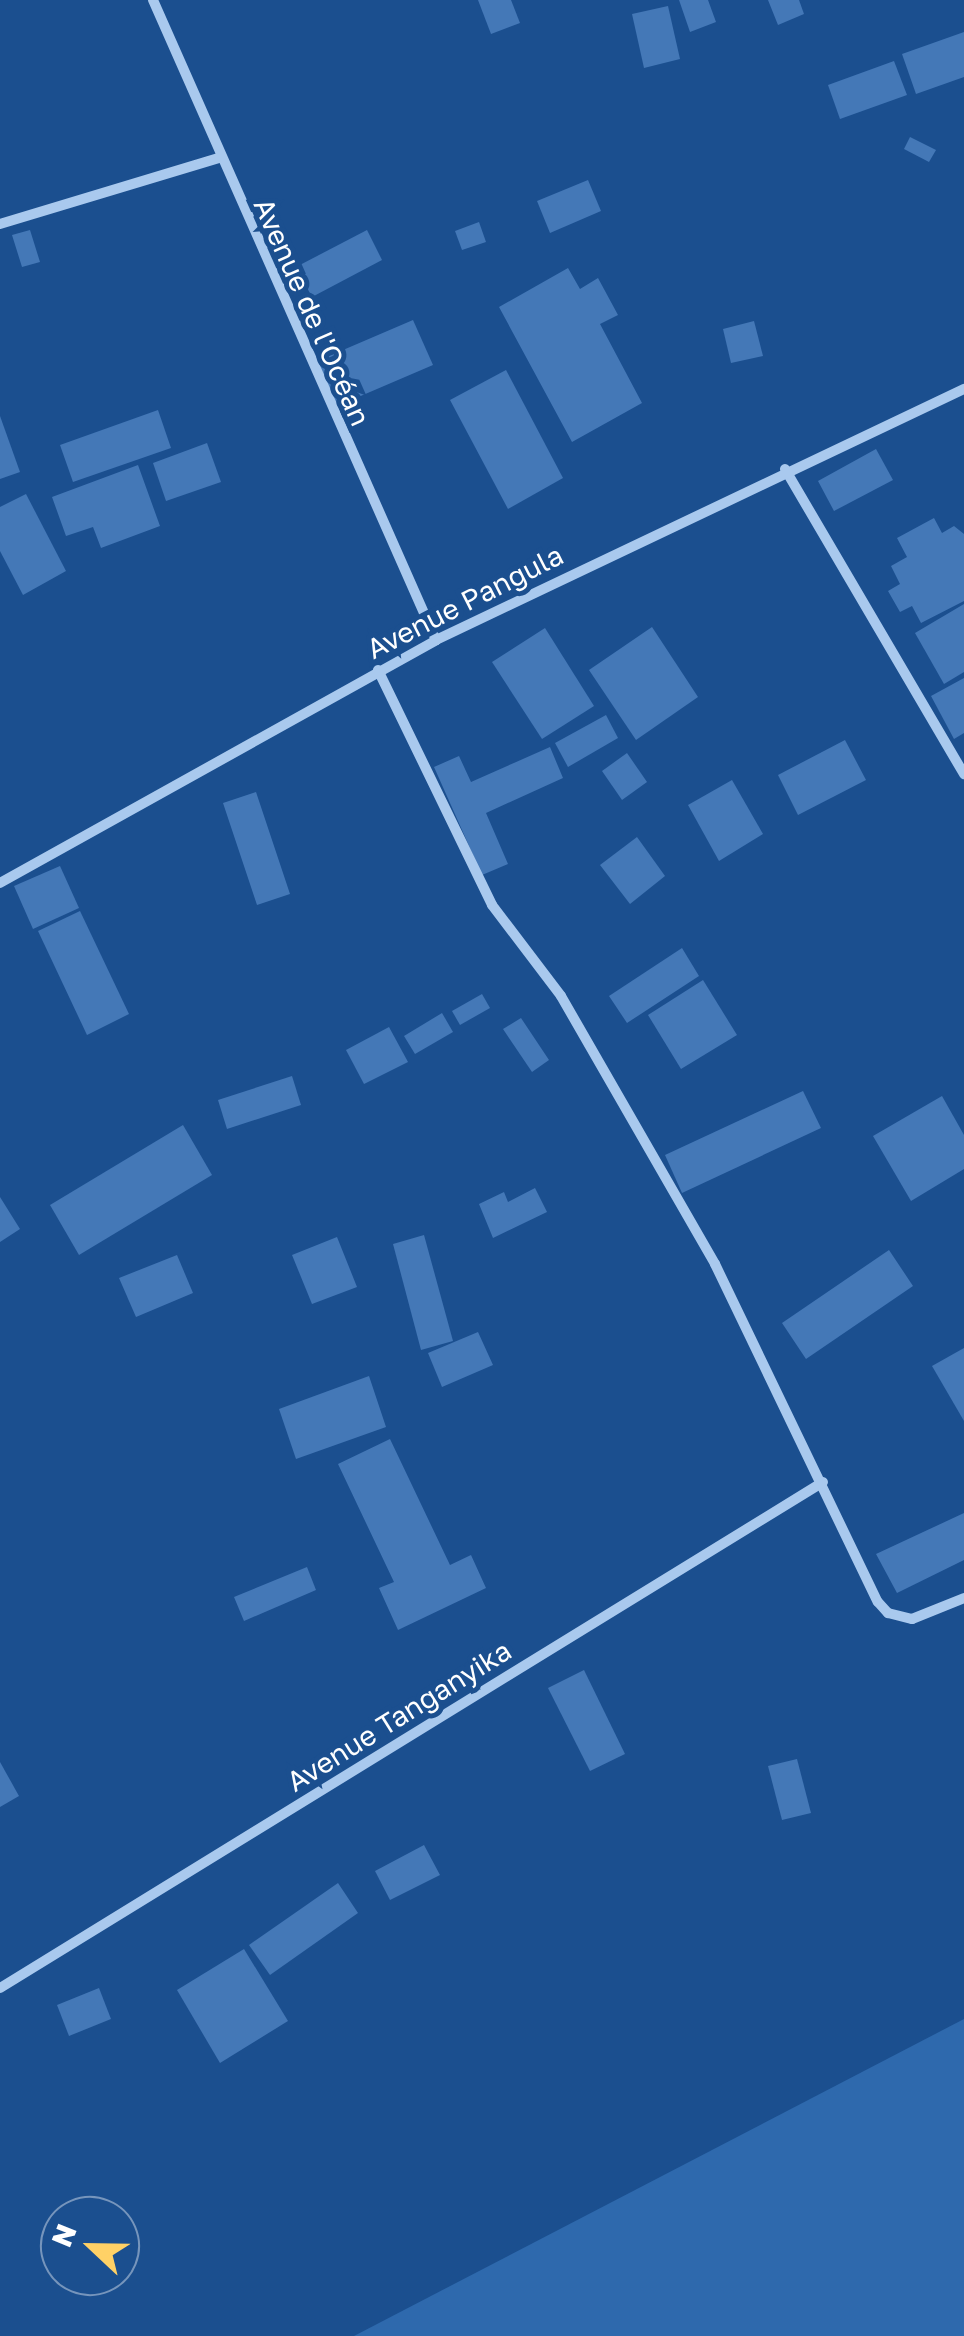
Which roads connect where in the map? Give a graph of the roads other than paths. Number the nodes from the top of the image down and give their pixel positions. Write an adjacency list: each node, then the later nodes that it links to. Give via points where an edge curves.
1 (153, 0): 2 (street, Avenue de l'Océan)
2 (218, 158): 3 (street); 6 (street, Avenue de l'Océan)
3 (0, 224)
4 (964, 389): 5 (street, Avenue Pangula)
5 (785, 469): 6 (street, Avenue Pangula); 8 (street)
6 (436, 640): 7 (street, Avenue Pangula)
7 (378, 670): 9 (street, Avenue Pangula); 10 (street, via 492,906 571,1013 715,1264)
8 (964, 774)
9 (0, 883)
10 (822, 1482): 11 (street, via 888,1613 912,1619); 12 (street, Avenue Tanganyika)
11 (964, 1598)
12 (0, 1988)

